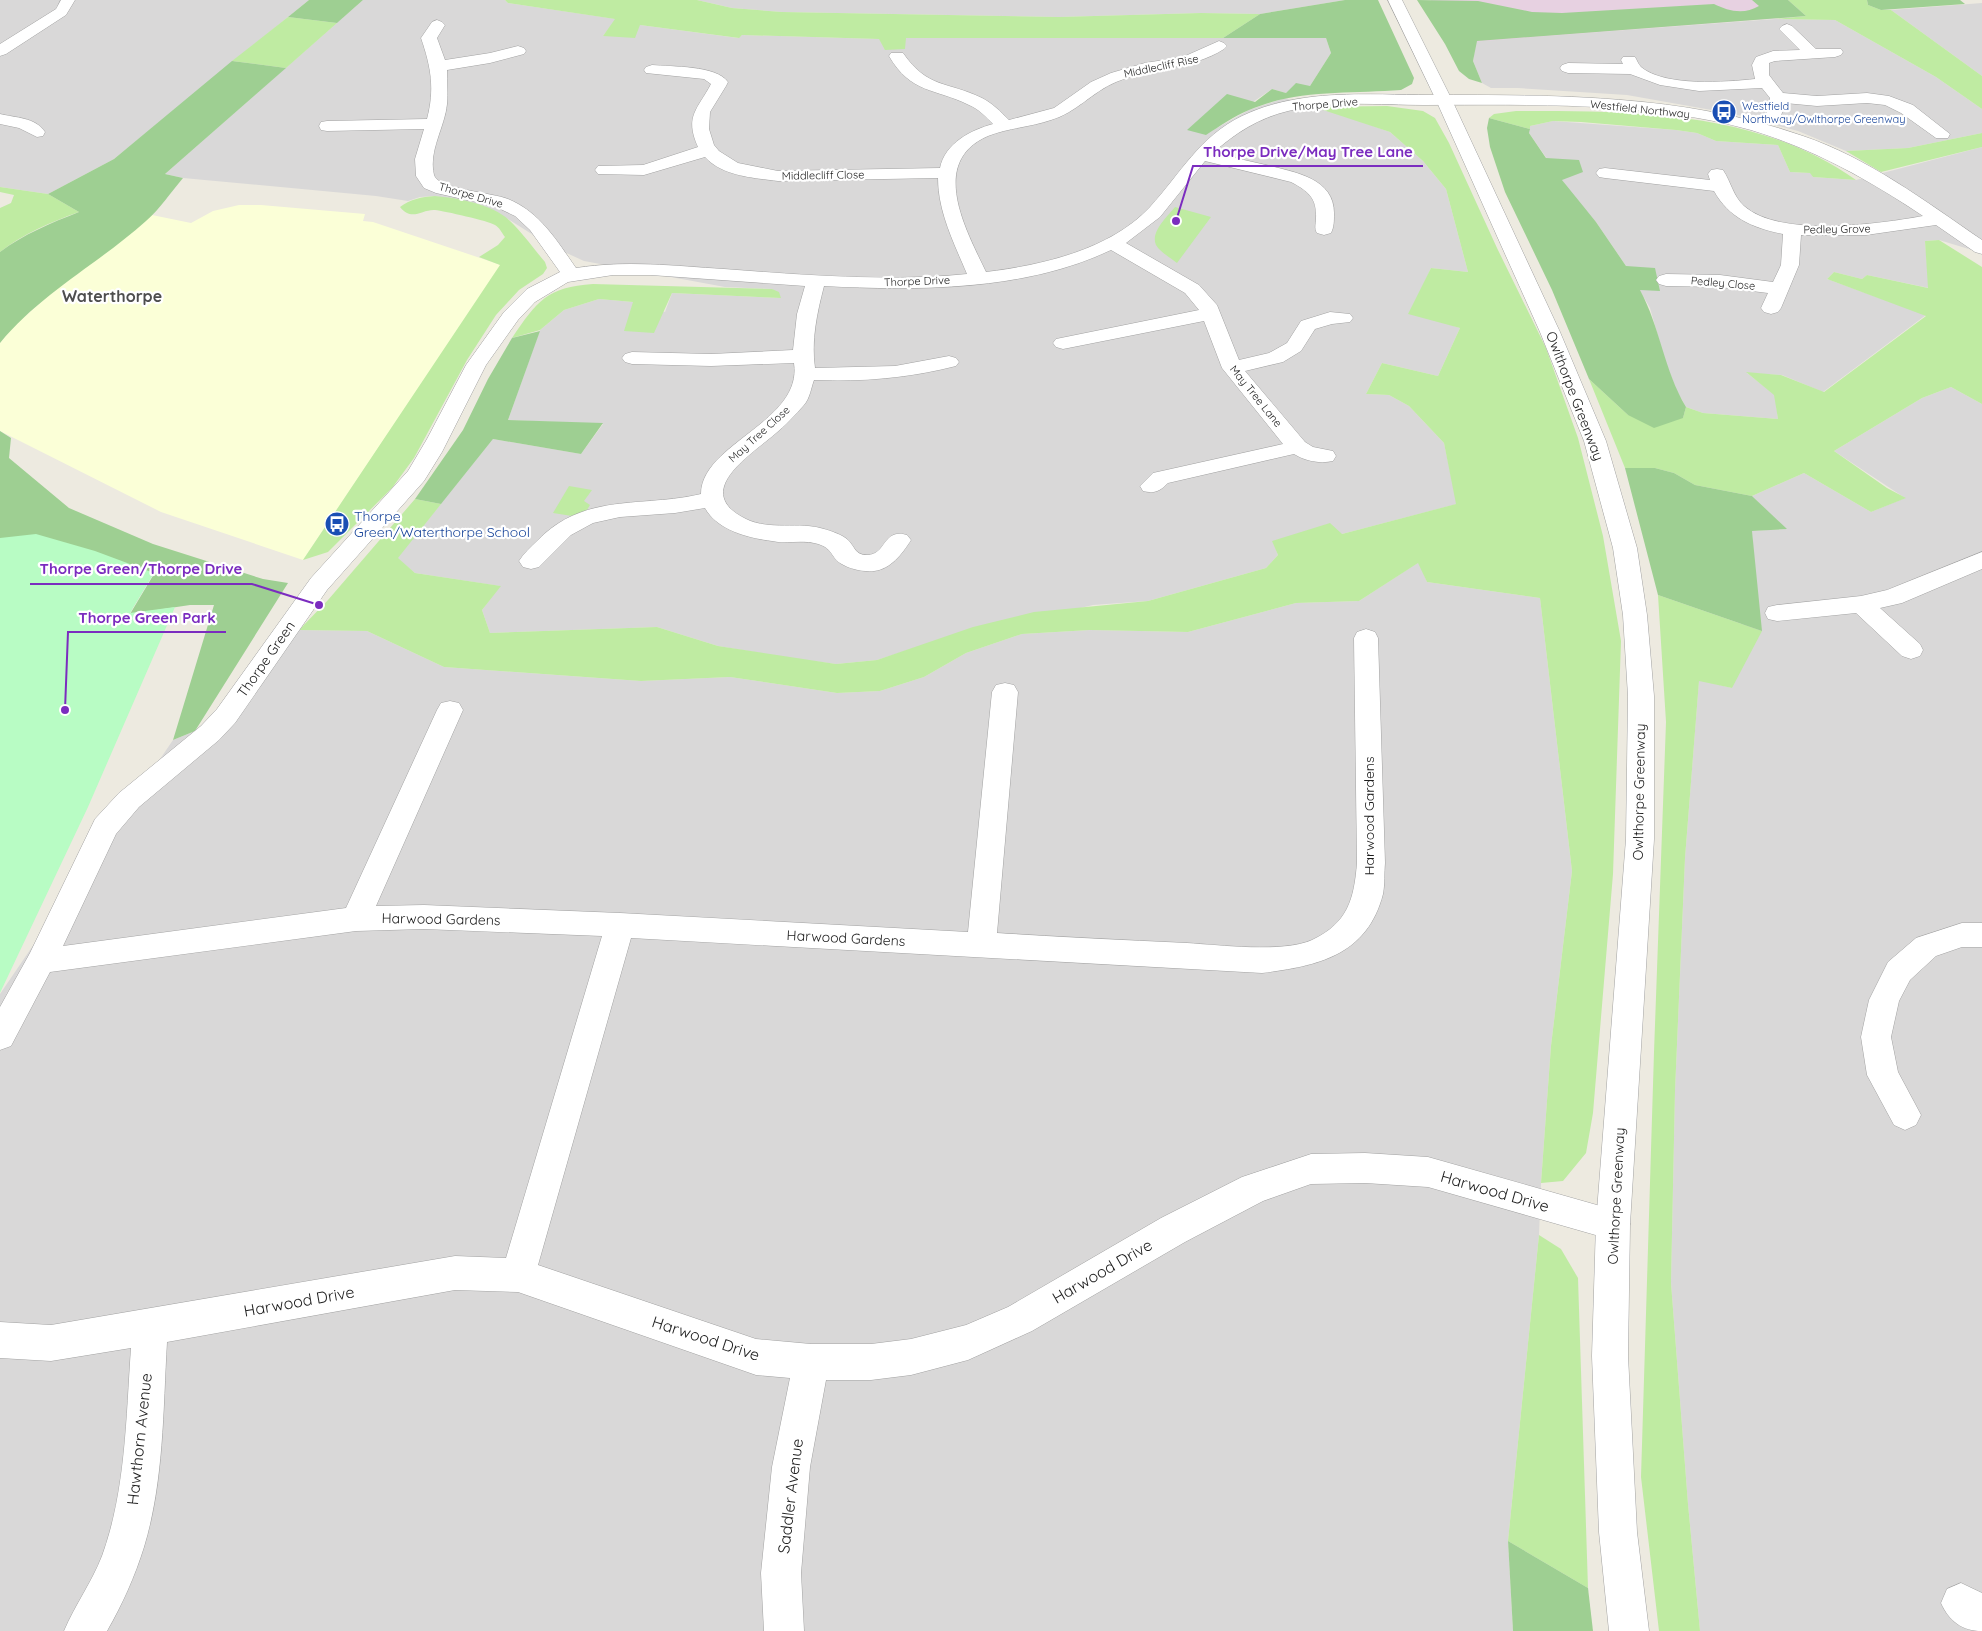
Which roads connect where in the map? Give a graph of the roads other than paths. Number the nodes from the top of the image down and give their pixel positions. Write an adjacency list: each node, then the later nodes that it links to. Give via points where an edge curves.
1 (68, 0): 6 (street, via 61,12)
2 (1395, 0): 18 (street, Owlthorpe Greenway)
3 (437, 25): 11 (street, Thorpe Drive, via 429,38)
4 (1787, 29): 9 (street)
5 (1219, 46): 22 (street, Middlecliff Rise, via 1190,61 1114,76 1056,114)
6 (0, 51)
7 (518, 51): 11 (street)
8 (1835, 52): 9 (street)
9 (1812, 53): 14 (street, via 1772,56 1762,60 1758,67 1760,75)
10 (897, 56): 22 (street, via 902,68 913,77 975,101)
11 (439, 66): 20 (street, Thorpe Drive, via 439,105)
12 (1568, 68): 14 (street, via 1631,64 1668,84 1689,87)
13 (652, 70): 26 (street, via 708,75 720,82 701,113 700,127)
14 (1768, 83): 16 (street)
15 (1849, 84): 17 (street)
16 (1778, 97): 17 (street, via 1817,101); 23 (street)
17 (1867, 98): 25 (street, via 1898,104)
18 (1444, 100): 23 (street, Westfield Northway, via 1611,105 1706,116); 27 (street, Thorpe Drive, via 1337,101 1271,110 1228,131); 69 (street, Owlthorpe Greenway, via 1550,332 1595,441 1625,548 1631,587 1641,696 1640,839)
19 (0, 119): 24 (street, via 27,125)
20 (432, 124): 21 (street); 36 (street, Thorpe Drive, via 424,159 425,176 430,184 500,202 521,212 536,226)
21 (327, 126)
22 (1005, 126): 29 (street, Middlecliff Rise, via 964,142 953,155)
23 (1768, 130): 31 (street, Westfield Northway, via 1831,154)
24 (37, 132)
25 (1942, 134)
26 (708, 150): 28 (street, via 644,170); 29 (street, Middlecliff Close, via 734,167 778,176)
27 (1200, 155): 32 (street, via 1297,178 1311,185 1326,204); 34 (street, Thorpe Drive, via 1155,212)
28 (604, 170)
29 (945, 173): 37 (street, via 948,204)
30 (1605, 173): 33 (street, Pedley Grove, via 1718,180 1728,199 1741,213 1770,225)
31 (1939, 219): 33 (street, Pedley Grove, via 1891,228); 35 (street, Westfield Northway)
32 (1324, 229)
33 (1792, 229): 40 (street, via 1790,265)
34 (1112, 244): 37 (street, Thorpe Drive, via 1033,270); 42 (street, May Tree Lane, via 1192,289)
35 (1982, 248)
36 (571, 274): 39 (street, Thorpe Drive, via 600,270 658,271); 66 (street, Thorpe Green, via 546,285 508,319 473,370 428,459 416,476 319,584 226,716 129,800 104,827)
37 (979, 278): 39 (street, Thorpe Drive)
38 (1666, 280): 40 (street, Pedley Close, via 1720,281)
39 (816, 281): 47 (street, May Tree Close, via 807,314)
40 (1779, 289): 41 (street)
41 (1771, 308)
42 (1211, 314): 44 (street); 48 (street, May Tree Lane)
43 (1343, 318): 48 (street, via 1330,318 1308,325 1294,347 1276,358)
44 (1063, 344)
45 (632, 358): 47 (street)
46 (948, 362): 47 (street, via 865,376)
47 (805, 365): 52 (street, May Tree Close, via 797,400 733,457 712,486)
48 (1232, 368): 49 (street, May Tree Lane)
49 (1297, 447): 50 (street, via 1307,453); 51 (street, via 1161,478)
50 (1325, 456)
51 (1151, 486)
52 (712, 499): 53 (street, via 720,514 739,525 772,534 817,535 839,544 847,557 858,562 874,563 887,556); 55 (street, via 691,505 614,509 599,513 568,526)
53 (899, 540)
54 (1982, 560): 56 (street, via 1893,597)
55 (531, 561)
56 (1861, 604): 57 (street); 59 (street)
57 (1778, 613)
58 (1366, 638): 65 (street, Harwood Gardens, via 1371,863 1368,897 1357,920 1339,937 1317,951 1262,960)
59 (1911, 650)
60 (1005, 692): 65 (street)
61 (450, 710): 62 (street)
62 (356, 919): 63 (street, Harwood Gardens, via 424,917); 66 (street, Harwood Gardens)
63 (620, 925): 65 (street, Harwood Gardens); 70 (street)
64 (1982, 935): 68 (street, via 1962,935 1926,947 1900,971 1884,1000 1876,1037 1883,1075)
65 (981, 946)
66 (41, 961): 67 (street, Thorpe Green)
67 (0, 1036)
68 (1906, 1115)
69 (1613, 1224): 73 (street, Harwood Drive, via 1428,1172 1365,1168 1311,1170 1254,1188 1173,1230 1020,1319 968,1342 911,1357 871,1362); 76 (street, Owlthorpe Greenway, via 1610,1356 1618,1532)
70 (518, 1274): 71 (street, Harwood Drive, via 455,1273); 73 (street, Harwood Drive, via 756,1357)
71 (150, 1327): 72 (street, Harwood Drive, via 50,1343); 74 (street, Hawthorn Avenue, via 138,1484 129,1528 125,1546)
72 (0, 1340)
73 (811, 1362): 75 (street, Saddler Avenue, via 791,1466 781,1573)
74 (84, 1631)
75 (784, 1631)
76 (1629, 1631)

